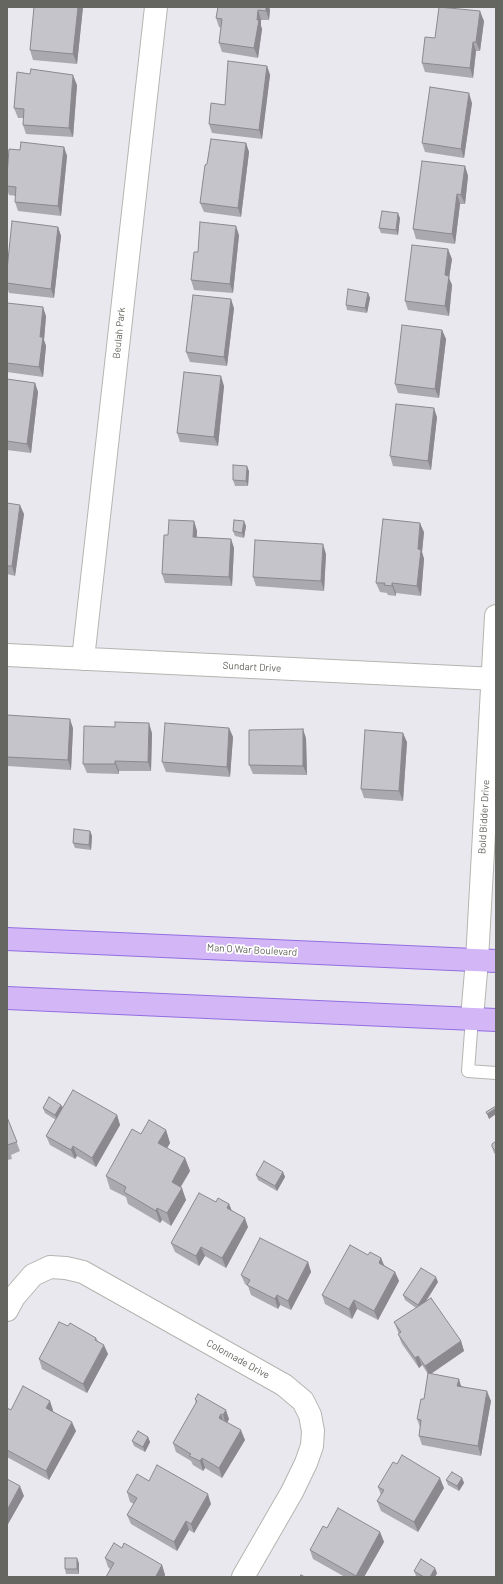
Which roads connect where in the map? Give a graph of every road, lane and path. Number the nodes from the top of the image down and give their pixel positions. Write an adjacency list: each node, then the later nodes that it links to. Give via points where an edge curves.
1 (156, 7): 4 (street, Beulah Park)
2 (496, 616): 5 (street, Bold Bidder Drive)
3 (7, 655): 4 (street, Sundart Drive)
4 (83, 659): 5 (street, Sundart Drive)
5 (494, 679): 7 (street, Bold Bidder Drive)
6 (7, 939): 7 (main road, Man O War Boulevard)
7 (486, 960): 9 (street, Bold Bidder Drive)
8 (7, 998): 9 (main road)
9 (472, 1018): 10 (main road); 11 (lane, via 468,1071)
10 (496, 1020)
11 (496, 1073)
12 (7, 1310): 13 (street, Colonnade Drive, via 14,1297 33,1275 50,1267 83,1272 284,1385 303,1401 310,1415 312,1446 292,1492)
13 (243, 1577)

